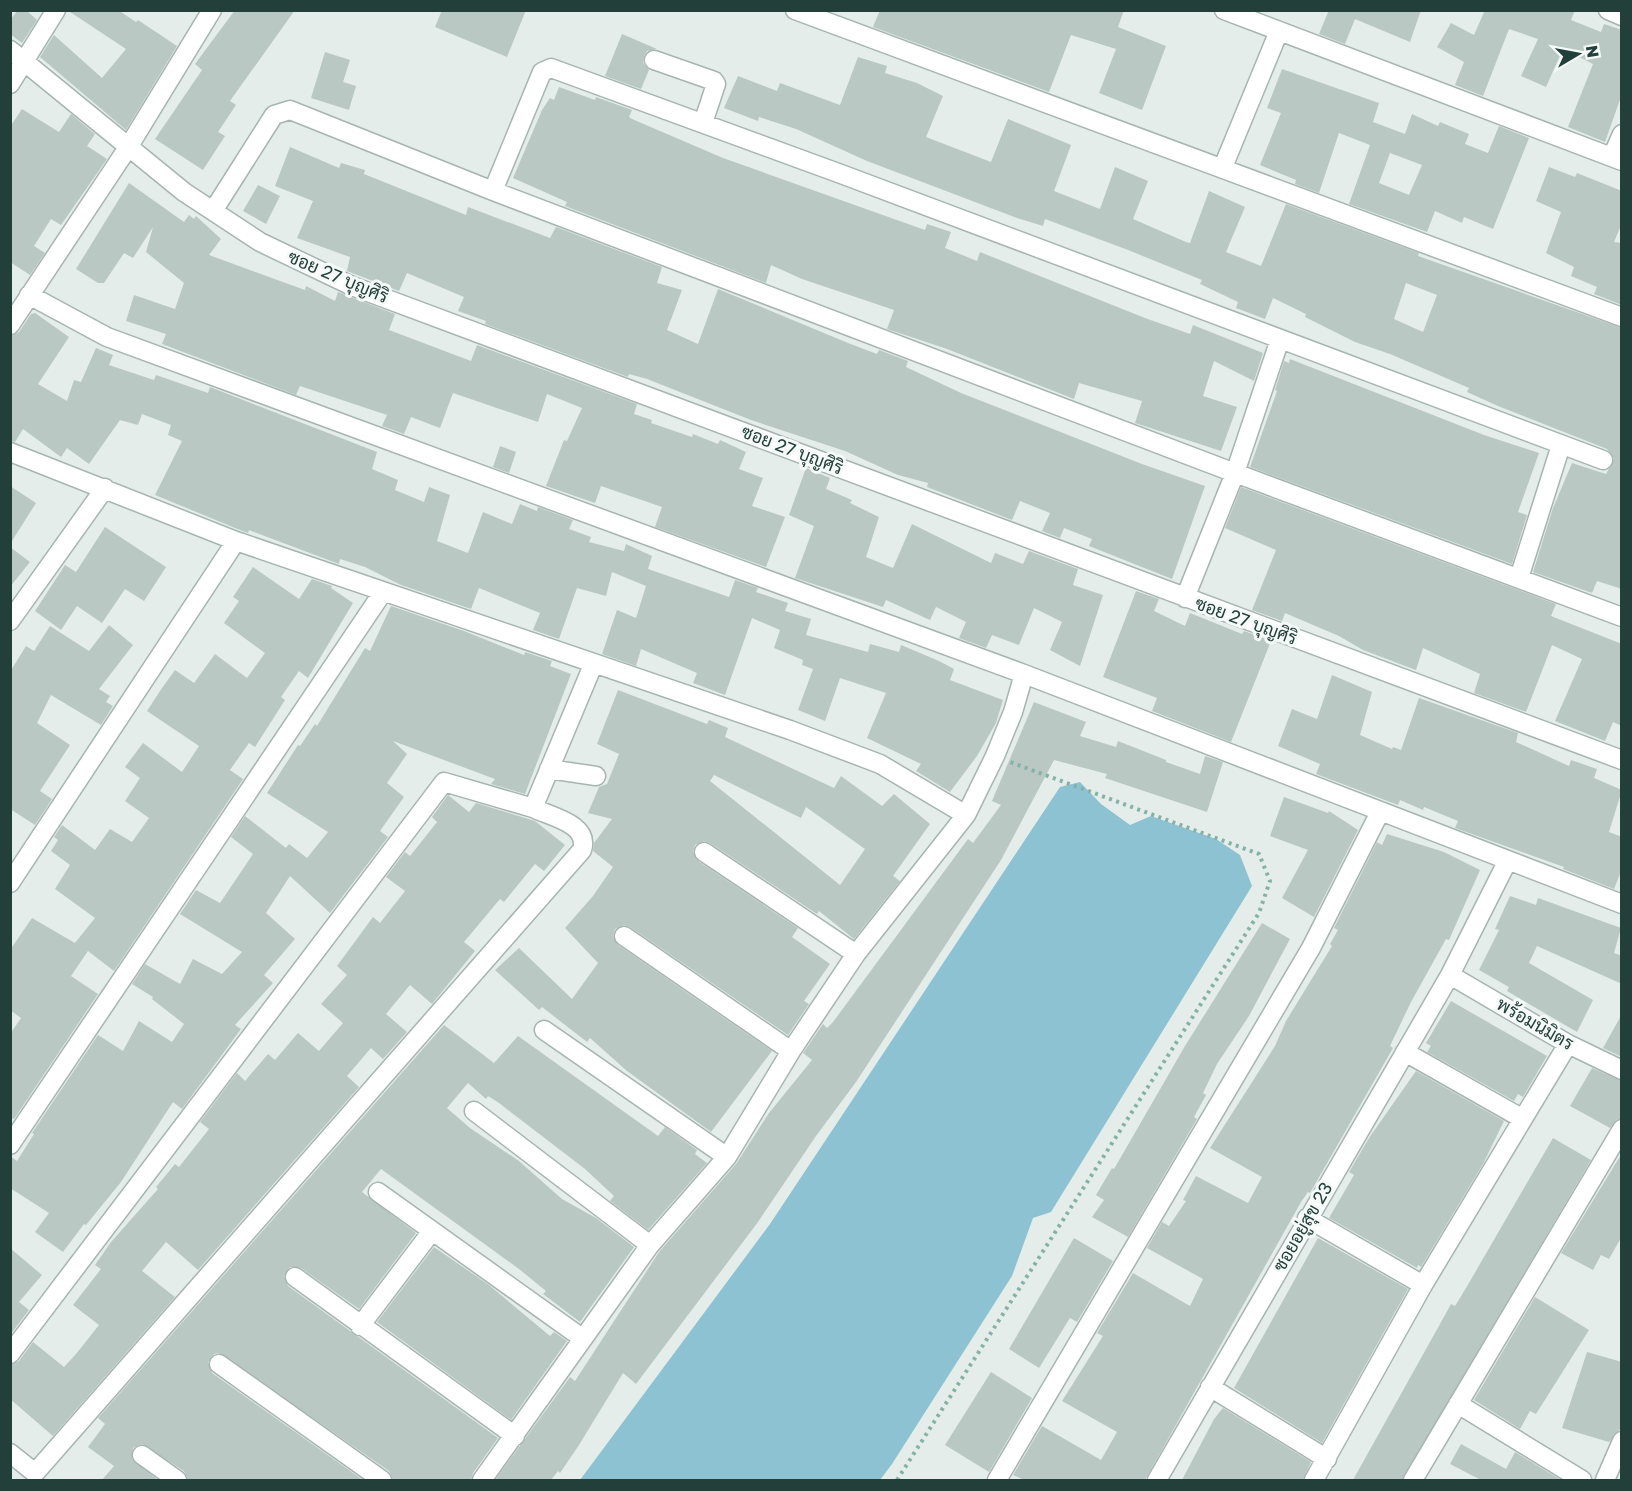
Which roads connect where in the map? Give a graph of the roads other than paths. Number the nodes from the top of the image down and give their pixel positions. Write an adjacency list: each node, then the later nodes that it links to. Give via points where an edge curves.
1 (56, 10): 8 (street)
2 (212, 10): 13 (street)
3 (795, 10): 15 (street)
4 (1224, 10): 7 (street)
5 (1608, 10): 6 (street)
6 (1622, 16)
7 (1280, 30): 14 (street); 15 (street)
8 (17, 56): 10 (street); 13 (street, ซอย 27 บุญศิริ)
9 (654, 60): 11 (street, via 714,81)
10 (10, 84)
11 (703, 123): 16 (street, via 560,70 546,69); 21 (street)
12 (1622, 134): 14 (street)
13 (129, 146): 17 (street, ซอย 27 บุญศิริ); 18 (street)
14 (1617, 159)
15 (1223, 167): 19 (street)
16 (493, 191): 17 (street, via 285,110 274,115); 25 (street)
17 (199, 202): 30 (street, ซอย 27 บุญศิริ, via 260,242 352,286)
18 (29, 295): 20 (street); 34 (street, via 100,333)
19 (1622, 317)
20 (10, 325)
21 (1280, 339): 22 (street); 25 (street)
22 (1561, 445): 24 (street); 28 (street)
23 (17, 456): 26 (street)
24 (1603, 460)
25 (1235, 473): 28 (street); 30 (street)
26 (105, 488): 27 (street); 32 (street)
27 (236, 542): 29 (street); 43 (street)
28 (1519, 578): 31 (street)
29 (383, 592): 33 (street); 56 (street)
30 (1185, 598): 35 (street, ซอย 27 บุญศิริ)
31 (1622, 617)
32 (10, 621)
33 (593, 665): 36 (street); 40 (street, via 880,764)
34 (1024, 674): 39 (street); 40 (street, via 995,756)
35 (1622, 760)
36 (549, 769): 37 (street); 38 (street)
37 (596, 776)
38 (533, 808): 66 (street, via 444,782); 72 (street, via 579,829 584,836 582,850 35,1473)
39 (1380, 812): 42 (street); 78 (street, via 1311,948)
40 (966, 815): 46 (street)
41 (704, 852): 46 (street)
42 (1508, 860): 44 (street); 47 (street, ซอยอยู่สุข 23)
43 (10, 883)
44 (1622, 904)
45 (624, 936): 50 (street)
46 (856, 954): 50 (street)
47 (1450, 975): 49 (street, พร้อมนิมิตร); 51 (street, ซอยอยู่สุข 23)
48 (544, 1030): 57 (street)
49 (1568, 1044): 52 (street, พร้อมนิมิตร); 54 (street)
50 (790, 1051): 57 (street)
51 (1405, 1052): 54 (street); 59 (street, ซอยอยู่สุข 23)
52 (1622, 1070)
53 (474, 1111): 61 (street)
54 (1523, 1119): 63 (street)
55 (1622, 1129): 69 (street)
56 (10, 1144)
57 (727, 1157): 61 (street)
58 (378, 1192): 60 (street)
59 (1307, 1218): 63 (street); 68 (street, ซอยอยู่สุข 23)
60 (432, 1231): 64 (street); 65 (street)
61 (650, 1245): 65 (street)
62 (295, 1277): 64 (street)
63 (1423, 1285): 74 (street)
64 (360, 1326): 70 (street)
65 (582, 1338): 70 (street)
66 (10, 1354)
67 (219, 1364): 76 (street)
68 (1210, 1388): 74 (street); 79 (street, ซอยอยู่สุข 23)
69 (1458, 1404): 81 (street); 82 (street)
70 (515, 1436): 77 (street)
71 (1622, 1441): 83 (street)
72 (10, 1454)
73 (142, 1455): 75 (street)
74 (1327, 1459): 80 (street)
75 (177, 1480)
76 (382, 1480)
77 (482, 1480)
78 (997, 1480)
79 (1157, 1480)
80 (1314, 1480)
81 (1413, 1480)
82 (1582, 1480)
83 (1605, 1480)

